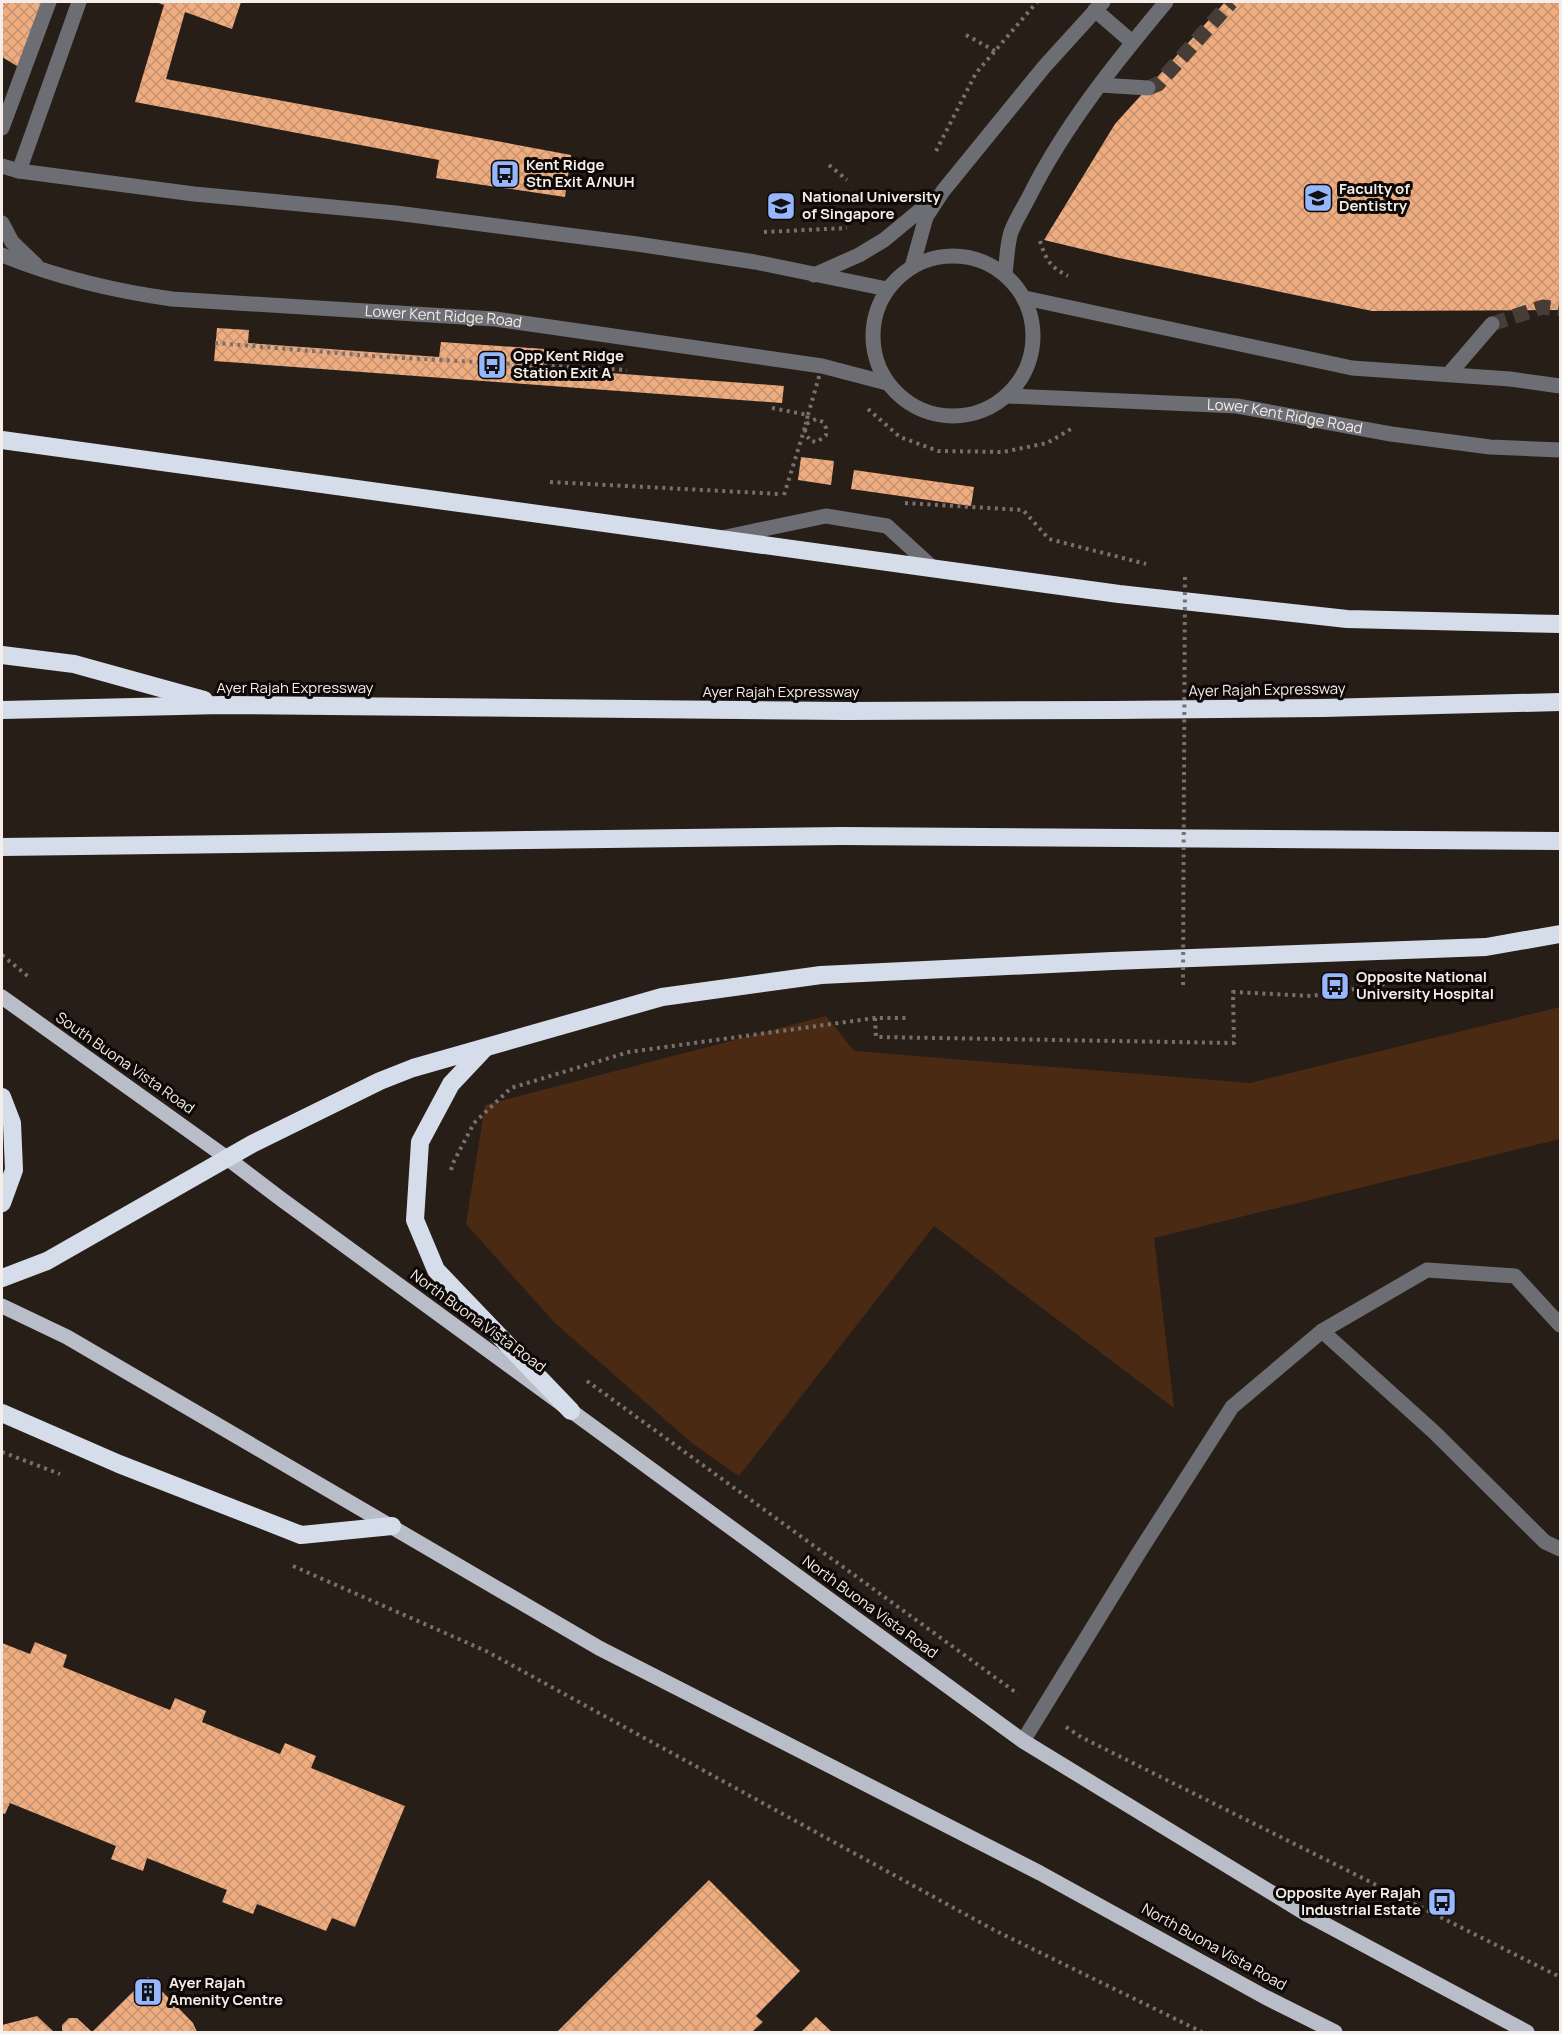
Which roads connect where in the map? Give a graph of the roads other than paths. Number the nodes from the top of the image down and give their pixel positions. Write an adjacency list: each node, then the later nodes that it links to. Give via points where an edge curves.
1 (49, 2): 8 (street)
2 (79, 2): 11 (street)
3 (1166, 2): 5 (street)
4 (1099, 6): 5 (street); 12 (street)
5 (1132, 42): 6 (street)
6 (1100, 85): 7 (street); 17 (street, via 1062,137 1010,233)
7 (1148, 88)
8 (6, 105): 9 (street)
9 (2, 128)
10 (2, 166): 11 (street)
11 (19, 171): 18 (street, via 626,243)
12 (943, 190): 15 (street, via 926,217); 18 (street, via 884,240)
13 (2, 223): 16 (street, via 12,242)
14 (2, 255): 16 (street, Lower Kent Ridge Road)
15 (912, 267): 17 (street, Lower Kent Ridge Road, via 943,256 976,258); 19 (street, Lower Kent Ridge Road)
16 (42, 271): 23 (street, Lower Kent Ridge Road, via 172,299 495,319 822,366)
17 (1005, 273): 20 (street, Lower Kent Ridge Road)
18 (814, 275): 19 (street)
19 (887, 289): 23 (street, Lower Kent Ridge Road, via 872,336 876,360)
20 (1025, 298): 22 (street, via 1352,368); 25 (street, Lower Kent Ridge Road, via 1035,333 1029,367)
21 (1492, 324): 22 (street)
22 (1449, 374): 24 (street)
23 (886, 383): 25 (street, Lower Kent Ridge Road, via 906,403 931,414 958,417 985,411)
24 (1560, 386)
25 (1008, 396): 27 (street, Lower Kent Ridge Road, via 1237,406 1391,434 1490,447)
26 (2, 440): 28 (highway)
27 (1560, 450)
28 (720, 539): 29 (highway); 29 (street, via 826,516 886,526)
29 (933, 568): 30 (highway, via 1119,594 1347,619)
30 (1560, 624)
31 (2, 655): 33 (highway, via 74,664)
32 (1560, 702): 33 (highway, Ayer Rajah Expressway, via 1291,709 881,711)
33 (223, 705): 34 (highway, Ayer Rajah Expressway)
34 (2, 710)
35 (1560, 841): 36 (highway, via 841,836)
36 (2, 847)
37 (1560, 934): 39 (highway, via 1486,947 821,975 662,997)
38 (2, 997): 41 (main road, South Buona Vista Road)
39 (486, 1048): 41 (highway, via 380,1081); 47 (highway, via 451,1084 420,1142 415,1220 436,1270)
40 (2, 1097): 42 (highway, via 12,1124 14,1170)
41 (227, 1158): 43 (highway, via 47,1260); 47 (main road, North Buona Vista Road)
42 (2, 1203)
43 (2, 1278)
44 (2, 1306): 49 (main road, North Buona Vista Road, via 67,1337)
45 (1560, 1325): 46 (street, via 1515,1276 1427,1270)
46 (1322, 1331): 50 (street, via 1434,1432 1545,1542); 51 (street, via 1232,1407)
47 (571, 1411): 51 (main road, North Buona Vista Road)
48 (2, 1413): 49 (highway, via 119,1464 301,1534)
49 (392, 1526): 52 (main road, North Buona Vista Road, via 599,1648 1040,1873)
50 (1560, 1549)
51 (1023, 1741): 53 (main road, North Buona Vista Road, via 1308,1915)
52 (1335, 2032)
53 (1527, 2032)

